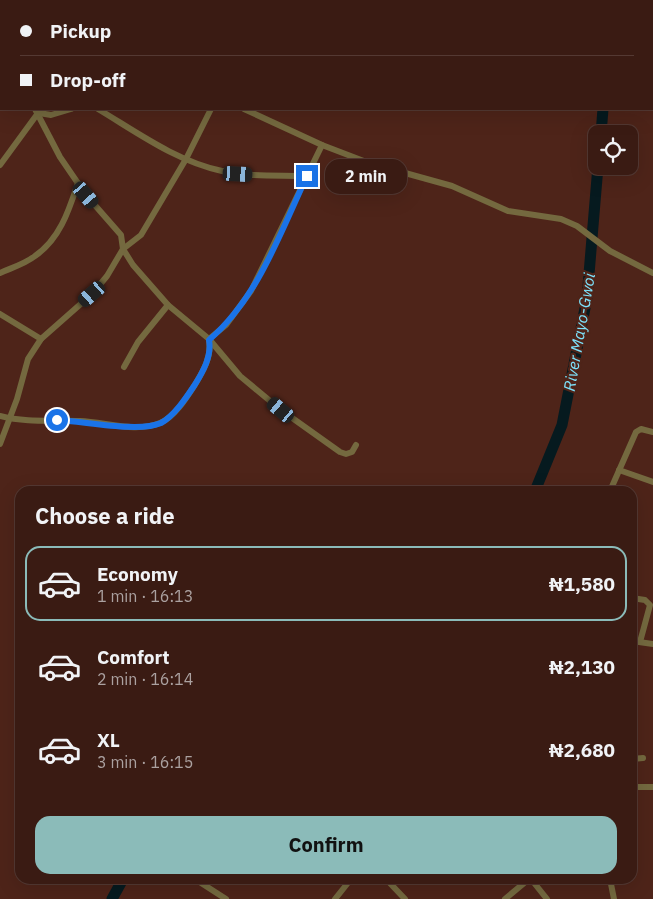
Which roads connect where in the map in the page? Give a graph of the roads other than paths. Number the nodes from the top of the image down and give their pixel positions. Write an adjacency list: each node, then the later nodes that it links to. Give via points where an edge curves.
1 (39, 110): 2 (street, via 51,115); 8 (street); 10 (street, via 50,139)
2 (68, 110)
3 (100, 110): 7 (street, via 164,150)
4 (210, 110): 7 (street)
5 (246, 110): 6 (street)
6 (322, 145): 9 (street); 12 (street, via 388,169 452,186 508,211 561,219 577,226 610,251)
7 (186, 159): 9 (street, via 238,174); 11 (street, via 141,235)
8 (0, 165)
9 (307, 176): 17 (street, via 251,291 226,325)
10 (78, 183): 11 (street, via 121,235); 13 (street, via 62,225 49,245 34,257)
11 (124, 249): 14 (street, via 133,265); 16 (street, via 92,294)
12 (653, 273)
13 (0, 274)
14 (168, 306): 17 (street); 18 (street, via 138,342)
15 (0, 314): 16 (street)
16 (42, 339): 20 (street, via 28,359)
17 (209, 340): 20 (street, via 205,368 188,396 162,422 129,426); 23 (street, via 240,376 333,448 346,454 352,452)
18 (124, 367)
19 (0, 416): 20 (street)
20 (10, 418): 22 (street)
21 (653, 432): 24 (street, via 641,428 636,432)
22 (0, 444)
23 (356, 445)
24 (619, 470): 25 (street); 26 (street)
25 (653, 482)
26 (612, 486)
27 (637, 599): 28 (street, via 645,600 650,606)
28 (637, 639)
29 (637, 642): 30 (street)
30 (653, 644)
31 (644, 758): 32 (street)
32 (637, 759)
33 (637, 787): 34 (street)
34 (653, 787)
35 (203, 884): 41 (street)
36 (347, 884): 42 (street)
37 (391, 884): 43 (street)
38 (524, 884): 44 (street)
39 (534, 884): 45 (street)
40 (611, 884): 46 (street)
41 (226, 899)
42 (335, 899)
43 (405, 899)
44 (505, 899)
45 (547, 899)
46 (614, 899)

